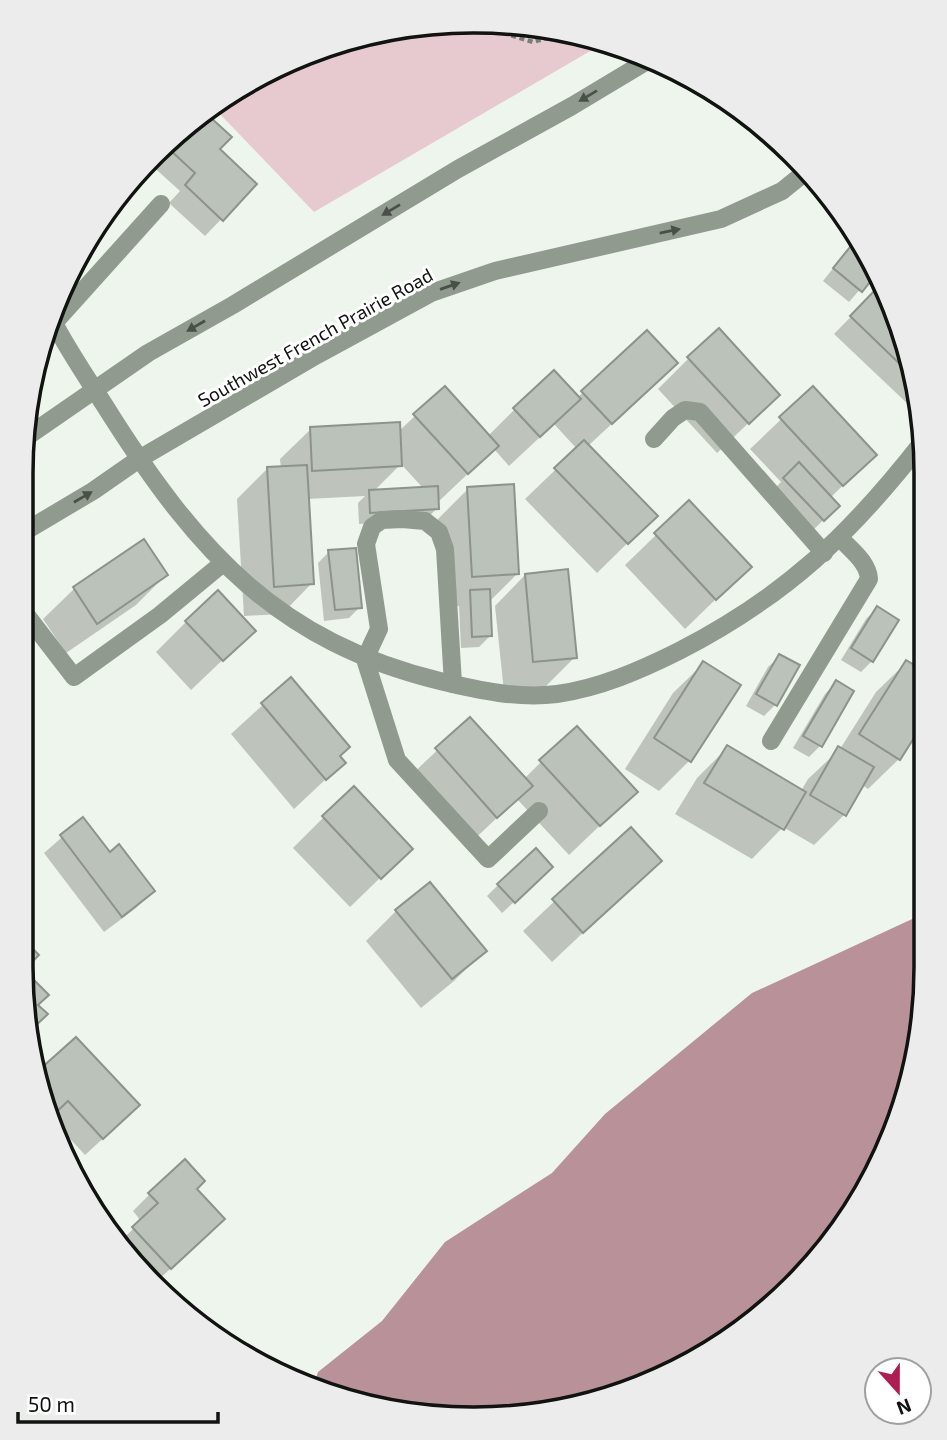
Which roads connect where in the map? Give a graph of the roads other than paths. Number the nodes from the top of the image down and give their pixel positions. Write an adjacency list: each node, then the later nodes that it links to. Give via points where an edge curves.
1 (639, 66): 6 (street, one-way to 6)
2 (799, 177): 10 (street, Southwest French Prairie Road, one-way to 2, via 431,293 495,271 721,219 782,191)
3 (161, 204): 4 (street)
4 (65, 310)
5 (58, 329): 6 (street)
6 (94, 388): 7 (street); 10 (street)
7 (36, 430)
8 (654, 439): 13 (street, via 685,410 700,412)
9 (913, 453): 12 (street)
10 (139, 459): 11 (street, Southwest French Prairie Road, one-way to 10); 14 (street)
11 (33, 526)
12 (840, 538): 13 (street); 18 (street, via 869,571 869,579)
13 (824, 552): 17 (street, via 750,611 710,635 605,682 535,695 486,692)
14 (223, 563): 15 (street, via 74,677); 16 (street, via 267,603)
15 (33, 625)
16 (365, 659): 17 (street); 17 (street, via 379,628 366,544 372,527 382,520 425,521 439,532 445,549); 19 (street, via 397,760 488,859)
17 (453, 684)
18 (771, 741)
19 (539, 811)

